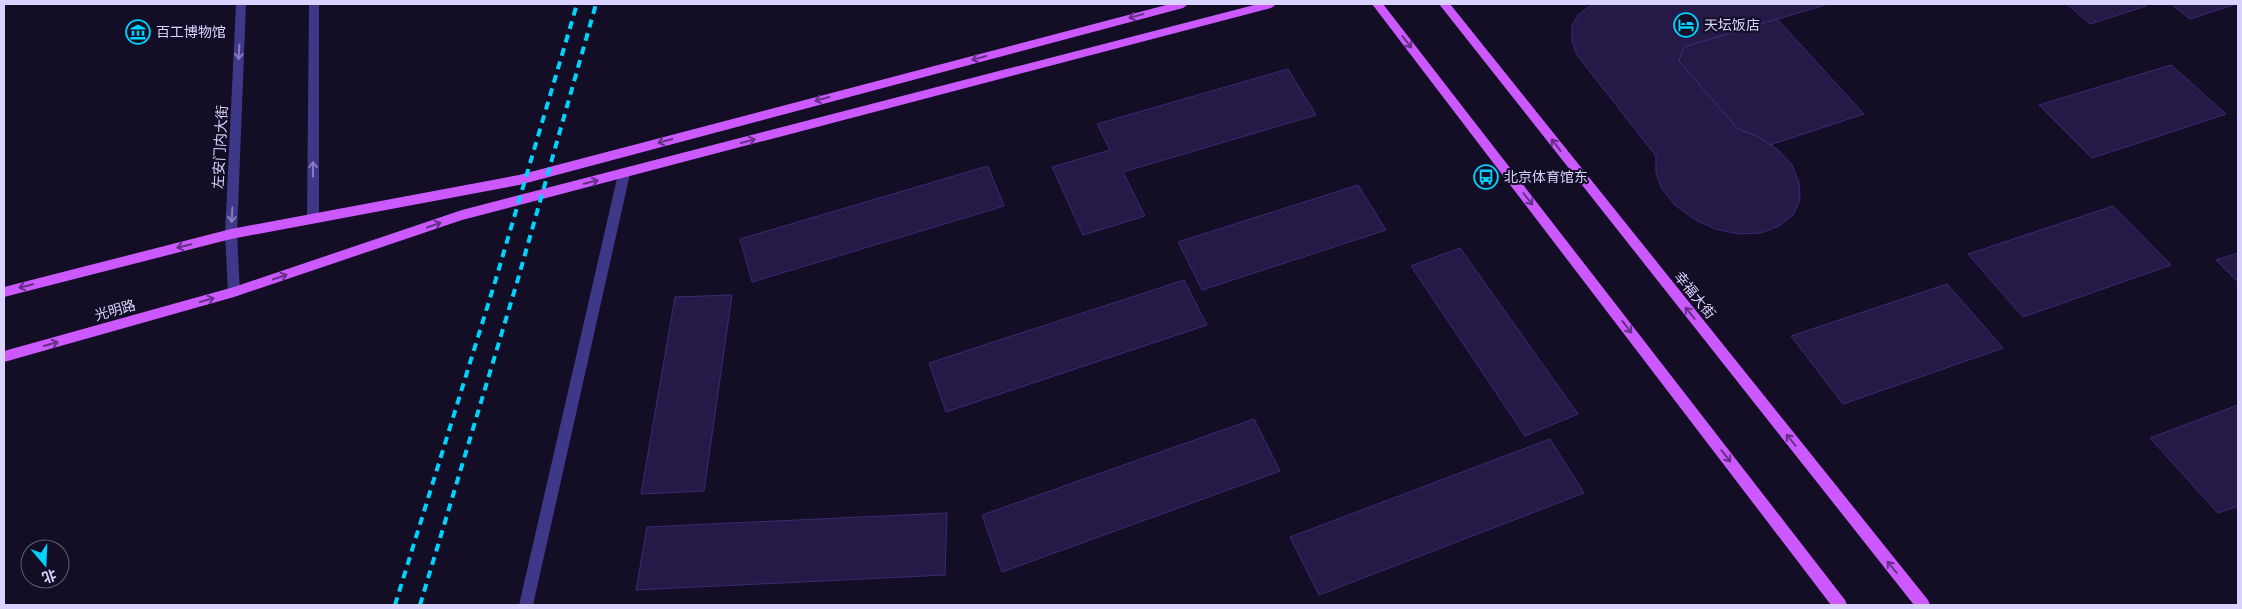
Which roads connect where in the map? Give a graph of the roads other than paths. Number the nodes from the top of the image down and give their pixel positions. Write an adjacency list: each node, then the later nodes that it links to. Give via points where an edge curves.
1 (241, 4): 9 (street, 左安门内大街, one-way to 9)
2 (314, 4): 8 (street, one-way to 2)
3 (1184, 4): 8 (main road, one-way to 8, via 519,180)
4 (1271, 4): 7 (main road, 光明路, one-way to 4)
5 (1377, 4): 14 (main road, one-way to 14)
6 (1444, 4): 15 (main road, 幸福大街, one-way to 6)
7 (624, 174): 11 (main road, 光明路, one-way to 7, via 462,215); 13 (street)
8 (313, 218): 9 (main road)
9 (231, 234): 10 (main road, one-way to 10); 11 (street, 左安门内大街)
10 (4, 292)
11 (234, 292): 12 (main road, 光明路, one-way to 11)
12 (4, 357)
13 (526, 605)
14 (1840, 605)
15 (1923, 605)

